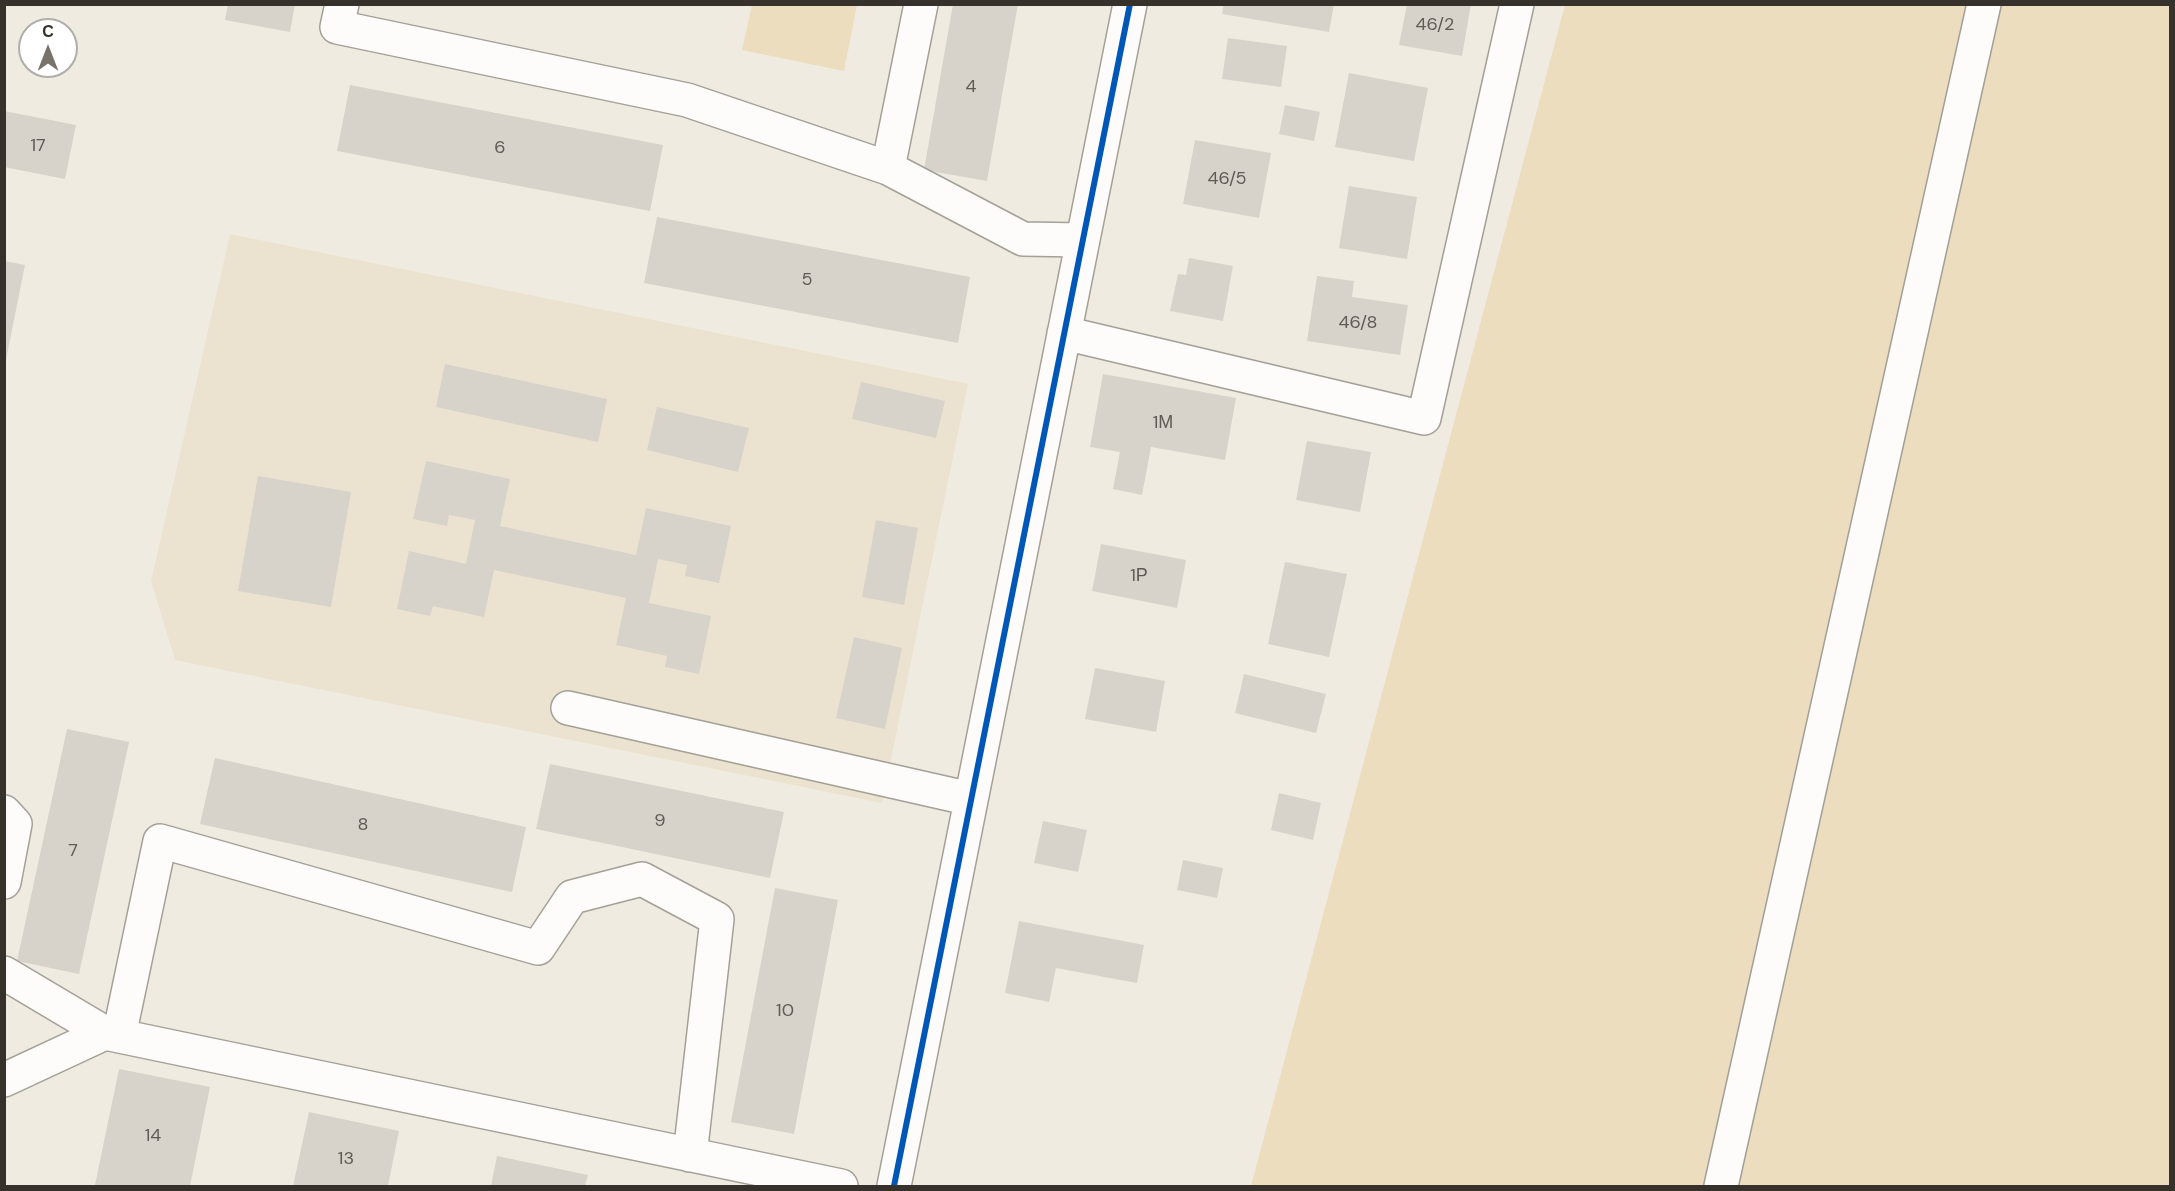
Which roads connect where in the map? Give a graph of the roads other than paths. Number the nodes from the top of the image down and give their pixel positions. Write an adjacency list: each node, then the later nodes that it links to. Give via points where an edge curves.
1 (342, 4): 6 (street, via 338,27 687,100)
2 (921, 4): 6 (street)
3 (1130, 4): 7 (street)
4 (1517, 4): 8 (street, via 1424,418)
5 (1984, 4): 19 (street)
6 (888, 168): 7 (street, via 1023,239)
7 (1083, 240): 8 (street)
8 (1064, 333): 10 (street)
9 (568, 708): 10 (street)
10 (971, 800): 18 (street)
11 (4, 812): 12 (street, via 15,824)
12 (4, 882)
13 (4, 973): 14 (street)
14 (112, 1035): 15 (street); 16 (street); 16 (street, via 160,840 538,948 572,897 642,879 717,919)
15 (4, 1080)
16 (690, 1155): 17 (street)
17 (841, 1186)
18 (894, 1186)
19 (1721, 1186)

